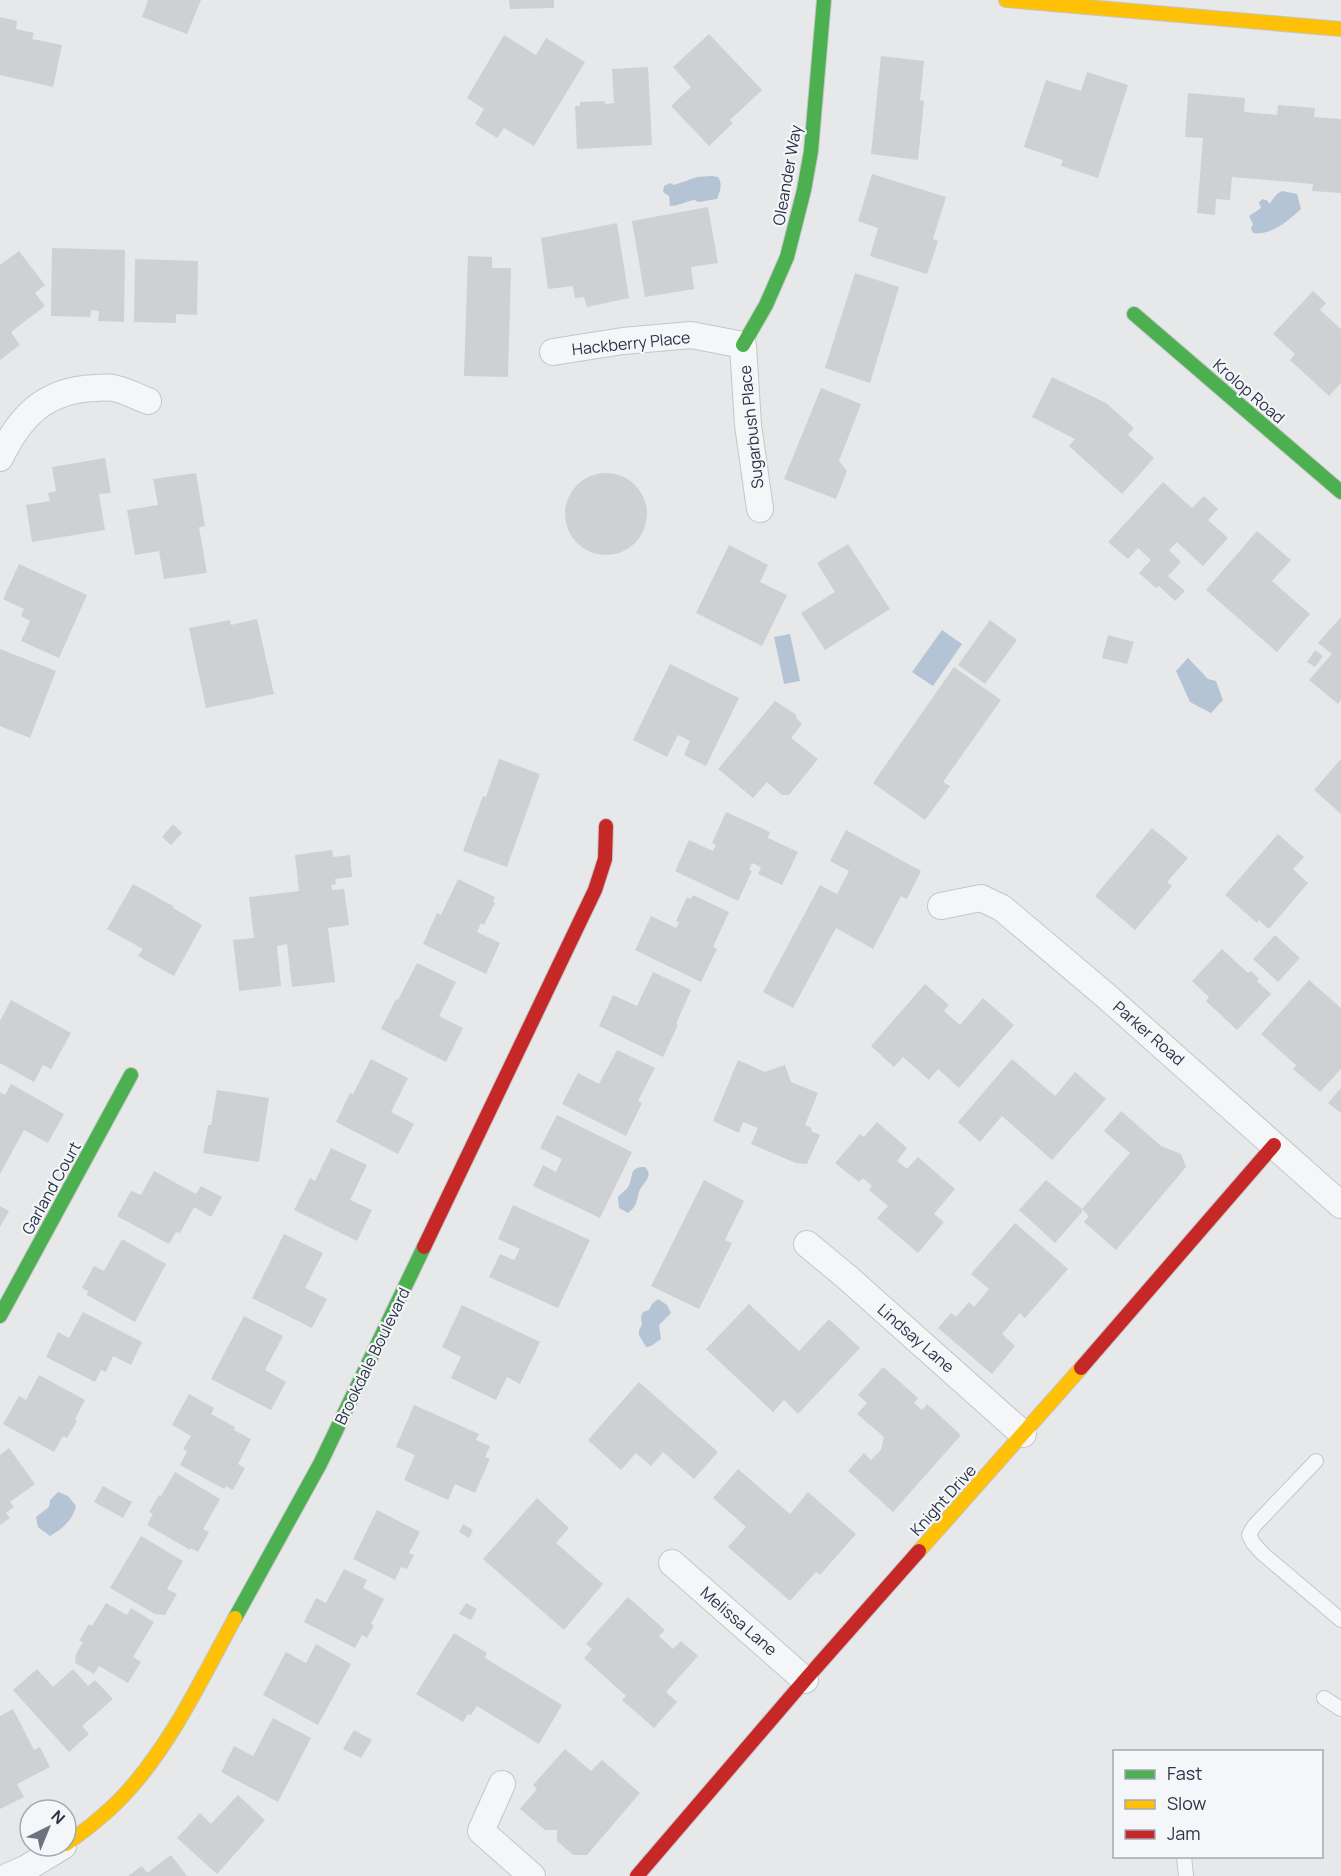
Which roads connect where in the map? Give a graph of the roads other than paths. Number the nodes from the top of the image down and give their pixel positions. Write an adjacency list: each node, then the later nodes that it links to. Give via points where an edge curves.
1 (825, 0): 5 (street, Oleander Way, via 811,151 802,199 787,257)
2 (1006, 0): 3 (street)
3 (1341, 29)
4 (1134, 314): 9 (street, Krolop Road)
5 (743, 345): 6 (street, Hackberry Place, via 691,335); 10 (street, Sugarbush Place, via 748,425)
6 (553, 352)
7 (148, 401): 8 (street, via 113,387 82,388 54,396 29,412)
8 (0, 458)
9 (1341, 492)
10 (760, 508)
11 (606, 826): 26 (street, Brookdale Boulevard, via 606,856 595,890 320,1464 175,1727 127,1792)
12 (940, 906): 14 (street, Parker Road, via 981,898 1002,908)
13 (131, 1075): 17 (street, Garland Court)
14 (1274, 1145): 15 (street, Parker Road); 18 (street, Knight Drive)
15 (1341, 1205)
16 (807, 1244): 18 (street, Lindsay Lane)
17 (0, 1316)
18 (1023, 1434): 22 (street, Knight Drive)
19 (1316, 1461): 21 (lane, via 1254,1526 1250,1535 1263,1554)
20 (672, 1563): 22 (street, Melissa Lane)
21 (1341, 1620)
22 (806, 1680): 31 (street, Knight Drive)
23 (1323, 1698): 24 (lane)
24 (1341, 1709)
25 (502, 1784): 30 (street, via 481,1831)
26 (78, 1835)
27 (43, 1858): 29 (street, Brookdale Boulevard)
28 (1184, 1858): 32 (lane)
29 (9, 1876)
30 (532, 1876)
31 (637, 1876)
32 (1186, 1876)

